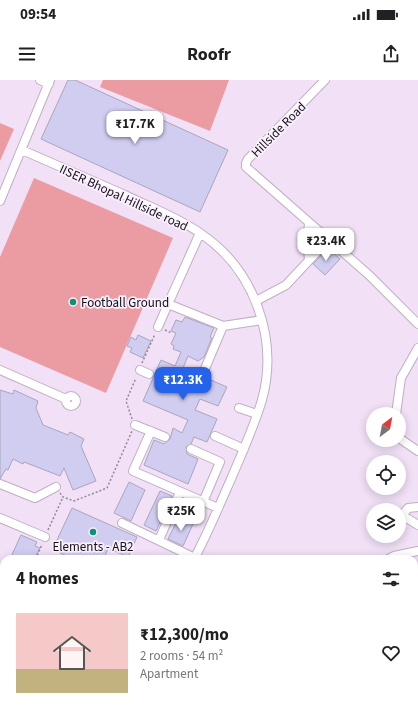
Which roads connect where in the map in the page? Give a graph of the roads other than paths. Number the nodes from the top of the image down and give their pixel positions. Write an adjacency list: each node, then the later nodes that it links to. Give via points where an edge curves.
1 (40, 80): 3 (lane)
2 (325, 80): 6 (lane, Hillside Road, via 246,163 246,167)
3 (50, 82): 4 (lane)
4 (22, 150): 5 (lane); 7 (lane, IISER Bhopal Hillside road, via 170,215)
5 (0, 201)
6 (309, 224): 8 (lane, Hillside Road); 9 (lane)
7 (200, 233): 10 (lane, IISER Bhopal Hillside road, via 225,253 240,271); 11 (lane)
8 (328, 240): 9 (lane); 13 (lane, Hillside Road, via 369,275)
9 (309, 260): 10 (lane, via 286,285)
10 (256, 301): 12 (lane, IISER Bhopal Hillside road)
11 (168, 304): 14 (lane); 15 (lane)
12 (262, 320): 14 (lane); 24 (lane, IISER Bhopal Hillside road, via 268,367)
13 (418, 324)
14 (223, 326): 19 (lane)
15 (158, 327)
16 (418, 348): 22 (lane, via 401,378)
17 (0, 370): 21 (lane)
18 (140, 370): 20 (lane)
19 (204, 372)
20 (149, 374)
21 (66, 398)
22 (397, 407)
23 (239, 408): 24 (lane)
24 (257, 414): 31 (lane, IISER Bhopal Hillside road)
25 (135, 425): 26 (lane)
26 (151, 431): 28 (lane); 35 (lane, via 133,471)
27 (215, 436): 31 (lane)
28 (165, 437)
29 (406, 443): 32 (lane)
30 (191, 449): 36 (lane, via 220,462)
31 (244, 449): 38 (lane, IISER Bhopal Hillside road)
32 (418, 451)
33 (0, 484): 34 (lane, via 35,498)
34 (56, 487)
35 (180, 492): 36 (lane); 43 (lane)
36 (203, 502): 38 (lane)
37 (418, 507): 41 (lane, via 408,508 404,513 405,517)
38 (218, 508): 46 (lane, IISER Bhopal Hillside road)
39 (0, 518): 42 (lane)
40 (122, 523): 43 (lane)
41 (418, 525)
42 (45, 537)
43 (159, 540): 45 (lane)
44 (418, 552): 47 (lane)
45 (189, 555)
46 (196, 555)
47 (400, 555)

